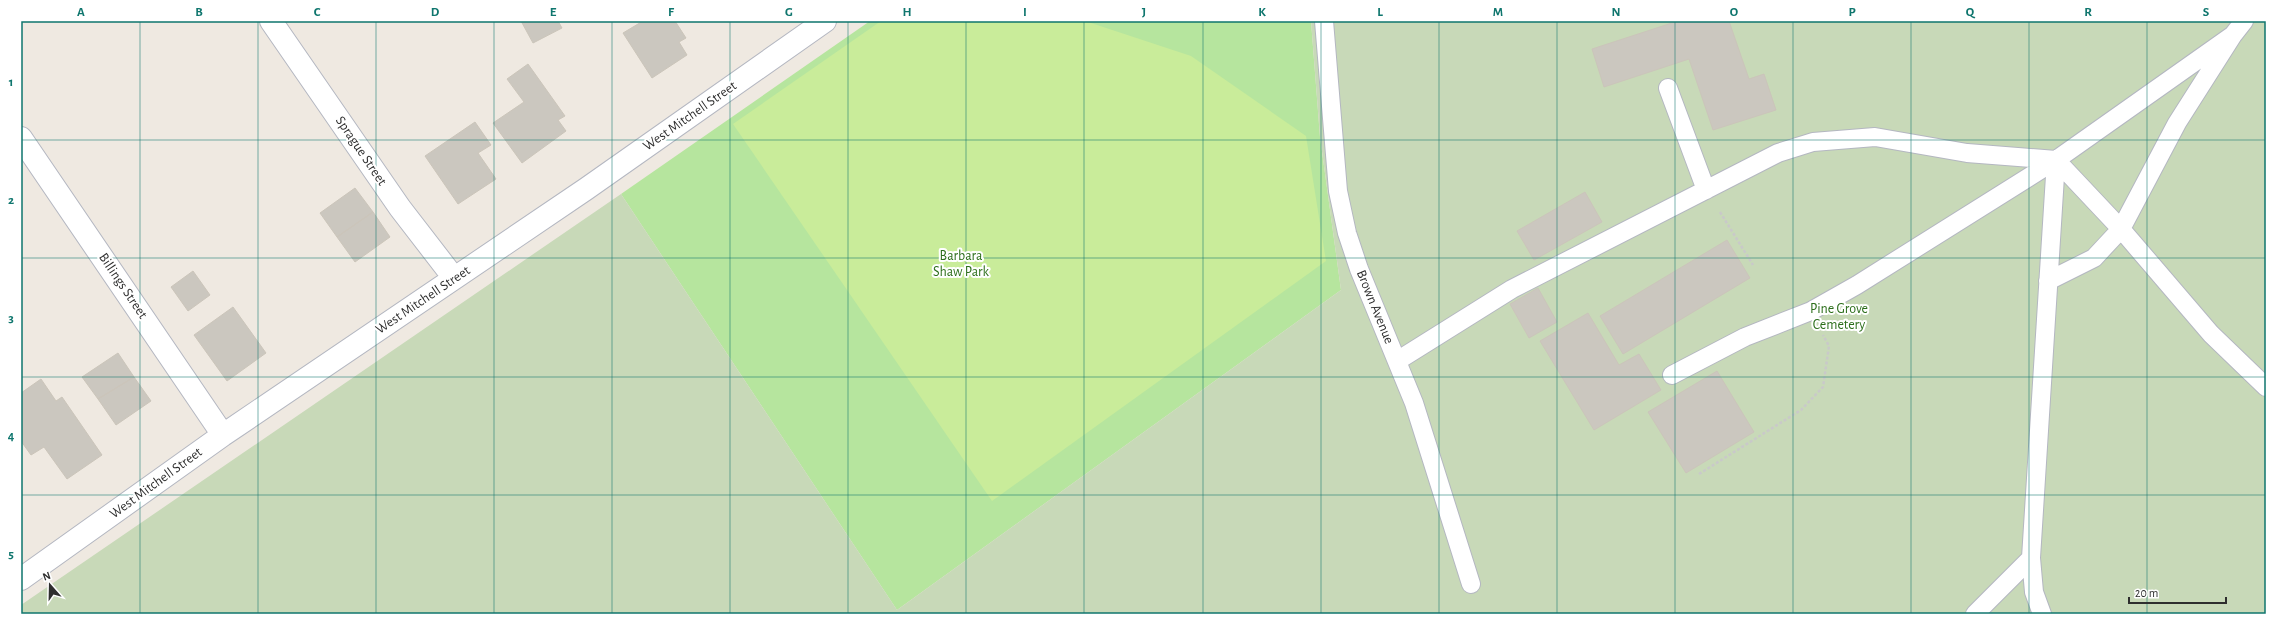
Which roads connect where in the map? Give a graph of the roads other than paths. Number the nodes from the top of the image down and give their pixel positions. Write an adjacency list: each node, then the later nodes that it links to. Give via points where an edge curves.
1 (272, 21): 11 (street, Sprague Street, via 400,208)
2 (825, 21): 11 (street, West Mitchell Street)
3 (1324, 21): 13 (lane, Brown Avenue, via 1338,191 1347,233)
4 (2244, 21): 5 (lane)
5 (2233, 35): 8 (lane); 10 (lane, via 2177,123)
6 (1668, 88): 9 (lane)
7 (21, 138): 16 (street, Billings Street)
8 (2056, 160): 9 (lane, via 1967,153 1875,137 1813,142 1778,154); 10 (lane); 12 (lane); 14 (lane, via 1864,281 1811,311 1745,337)
9 (1706, 190): 13 (lane, via 1512,289)
10 (2121, 230): 12 (lane, via 2094,258); 15 (lane, via 2212,334)
11 (454, 278): 16 (street, West Mitchell Street)
12 (2048, 281): 17 (lane)
13 (1397, 361): 19 (lane, Brown Avenue, via 1414,403)
14 (1672, 375)
15 (2266, 386)
16 (223, 435): 18 (street, West Mitchell Street)
17 (2031, 558): 20 (lane); 21 (lane, via 2034,592)
18 (21, 579)
19 (1471, 584)
20 (1974, 614)
21 (2042, 614)

